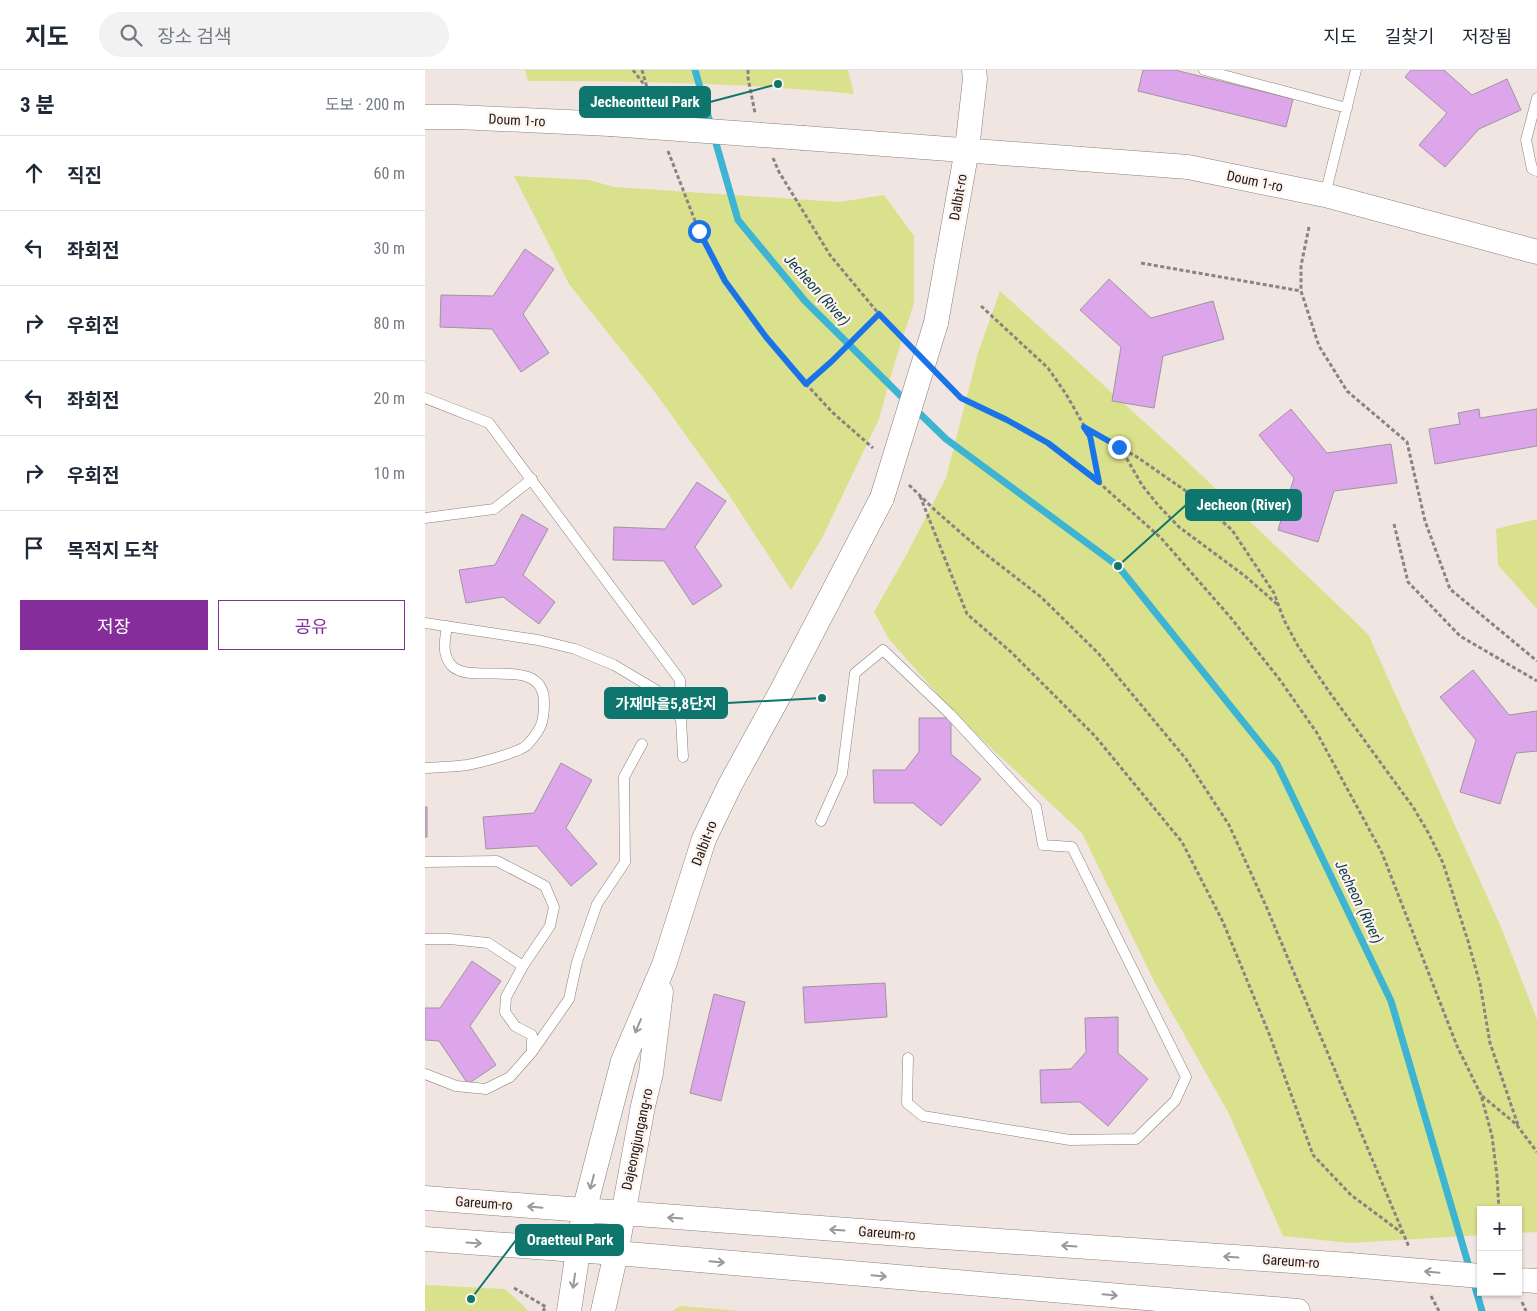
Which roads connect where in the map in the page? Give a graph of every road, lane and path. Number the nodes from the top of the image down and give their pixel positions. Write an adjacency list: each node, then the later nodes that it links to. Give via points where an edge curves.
1 (633, 70): 7 (path)
2 (642, 70): 7 (path)
3 (748, 70): 11 (path)
4 (975, 70): 14 (street, Dalbit-ro)
5 (1204, 70): 10 (lane)
6 (1356, 70): 10 (lane)
7 (648, 89): 9 (path)
8 (1537, 98): 16 (lane, via 1526,140 1531,169)
9 (653, 107)
10 (1347, 108): 17 (lane)
11 (756, 117)
12 (425, 118): 14 (street, Doum 1-ro, bridge, via 610,124)
13 (664, 142): 26 (path, via 699,231 725,281)
14 (967, 149): 17 (street, Doum 1-ro, via 1188,167); 49 (street, Dalbit-ro, bridge, via 936,323 882,498 707,831)
15 (771, 153): 23 (path, via 779,172 830,255)
16 (1537, 171)
17 (1325, 195): 19 (street, Doum 1-ro)
18 (1309, 227): 21 (path, via 1301,266)
19 (1537, 252)
20 (1141, 263): 21 (path)
21 (1301, 291): 40 (path, via 1319,346 1347,391 1407,442 1425,521 1451,588)
22 (981, 306): 28 (path, via 1048,368)
23 (879, 314): 24 (path); 26 (path)
24 (906, 342)
25 (940, 377): 33 (path, via 961,398 1048,443)
26 (806, 384): 30 (path)
27 (425, 398): 31 (lane, via 489,423)
28 (1084, 427): 29 (path); 33 (path, via 1090,436)
29 (1119, 447): 37 (path, via 1142,485 1179,527); 37 (path, via 1193,496 1232,530)
30 (878, 454)
31 (532, 480): 35 (lane, via 494,508); 42 (lane, via 680,680)
32 (906, 481): 34 (path)
33 (1099, 482): 54 (path, via 1161,538 1231,618 1281,680 1317,734 1382,853 1457,1046)
34 (919, 495): 61 (path, via 1048,604 1098,653 1186,759 1229,825 1267,906); 61 (path, via 967,614 1011,652 1095,736 1182,842 1223,922 1270,1036 1313,1155 1351,1195)
35 (425, 518)
36 (1394, 524): 41 (path, via 1408,582 1460,636)
37 (1279, 606): 55 (path, via 1299,646 1330,693 1413,807 1443,863 1469,941 1490,1043)
38 (425, 623): 39 (lane)
39 (447, 626): 42 (lane, via 575,649 615,665 656,690); 45 (lane, via 445,655 453,667 471,673 522,675 538,683 544,698 544,719 524,749 468,765)
40 (1537, 661)
41 (1537, 681)
42 (681, 719): 44 (lane)
43 (642, 744): 51 (lane, via 624,777 625,862 597,904 577,962 569,999)
44 (683, 757)
45 (425, 768)
46 (821, 821): 52 (lane, via 842,774 855,673 883,650 950,714 1036,807 1043,845 1072,847 1186,1077 1175,1101 1136,1140 1070,1140 923,1116 907,1103)
47 (425, 862): 50 (lane, via 497,861 545,886 554,907 550,926)
48 (425, 939): 50 (lane, via 488,943)
49 (663, 965): 59 (street, Dalbit-ro, one-way to 59, via 623,1061); 60 (street, Dajeongjungang-ro, via 651,1074)
50 (523, 966): 51 (lane, via 506,997 505,1012 515,1026 532,1035)
51 (532, 1052): 53 (lane, via 510,1077 486,1088 456,1086)
52 (908, 1058)
53 (425, 1074)
54 (1481, 1095): 55 (path); 58 (path, via 1492,1136)
55 (1519, 1128): 56 (path)
56 (1537, 1152)
57 (425, 1198): 59 (street, Gareum-ro, one-way to 57)
58 (1499, 1206)
59 (584, 1211): 60 (street, Gareum-ro); 63 (street)
60 (622, 1214): 65 (street, Dajeongjungang-ro); 66 (street, Gareum-ro, one-way to 60, bridge)
61 (1402, 1233): 64 (path)
62 (425, 1239): 63 (street, one-way to 63)
63 (578, 1250): 65 (street); 72 (street, one-way to 72)
64 (1410, 1250)
65 (616, 1254): 73 (street, Dajeongjungang-ro); 74 (street, one-way to 74)
66 (1477, 1276)
67 (1522, 1280): 68 (street)
68 (1537, 1281)
69 (514, 1288): 71 (path, via 546,1307)
70 (1430, 1294): 75 (path)
71 (543, 1311)
72 (569, 1311)
73 (603, 1311)
74 (1298, 1311)
75 (1439, 1311)

